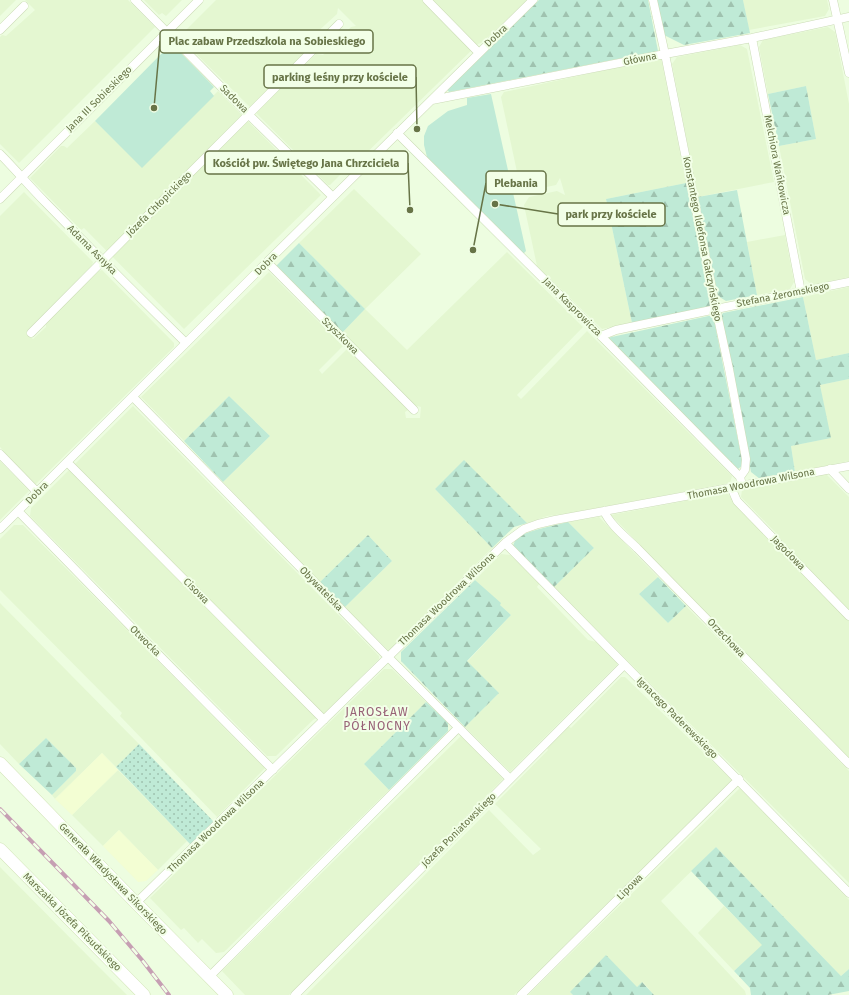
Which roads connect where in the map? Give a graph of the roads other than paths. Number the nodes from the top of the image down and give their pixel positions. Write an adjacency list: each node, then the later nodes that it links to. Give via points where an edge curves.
1 (135, 0): 12 (street, Sadowa)
2 (199, 0): 12 (street, Jana III Sobieskiego)
3 (427, 0): 14 (street)
4 (533, 0): 14 (street, Dobra)
5 (653, 0): 15 (street, Konstantego Ildefonsa Gałczyńskiego)
6 (833, 0): 9 (street)
7 (24, 6): 11 (street)
8 (849, 17): 9 (street, Główna)
9 (838, 19): 13 (street, Główna); 16 (street)
10 (339, 24): 18 (street, Józefa Chłopickiego)
11 (0, 30)
12 (167, 32): 18 (street, Sadowa); 21 (street, Jana III Sobieskiego)
13 (752, 38): 15 (street, Główna); 27 (street, Melchiora Wańkowicza)
14 (479, 53): 17 (street, Dobra)
15 (665, 54): 17 (street, Główna); 28 (street, Konstantego Ildefonsa Gałczyńskiego)
16 (849, 74)
17 (432, 100): 19 (street, Dobra)
18 (248, 114): 22 (street, Sadowa); 24 (street, Józefa Chłopickiego)
19 (397, 133): 22 (street, Dobra); 30 (street, Jana Kasprowicza)
20 (0, 154): 21 (street, Adama Asnyka)
21 (22, 177): 23 (street, Jana III Sobieskiego); 24 (street, Adama Asnyka)
22 (333, 197): 25 (street, Dobra)
23 (0, 199)
24 (103, 261): 29 (street, Józefa Chłopickiego); 31 (street, Adama Asnyka)
25 (267, 262): 31 (street, Dobra); 33 (street, Szyszkowa)
26 (849, 282): 27 (street, Stefana Żeromskiego)
27 (801, 292): 28 (street, Stefana Żeromskiego)
28 (716, 309): 30 (street, Stefana Żeromskiego, via 616,330); 38 (street, Konstantego Ildefonsa Gałczyńskiego, via 746,459 745,470)
29 (31, 333)
30 (601, 336): 38 (street, Jana Kasprowicza)
31 (186, 343): 32 (street, Dobra)
32 (133, 397): 35 (street, Dobra); 48 (street, Obywatelska)
33 (414, 410)
34 (0, 454): 42 (street)
35 (67, 462): 42 (street, Dobra); 50 (street, Cisowa)
36 (849, 466): 37 (street, Thomasa Woodrowa Wilsona)
37 (830, 469): 39 (street, Thomasa Woodrowa Wilsona); 41 (street)
38 (740, 476): 39 (street)
39 (742, 485): 40 (street, Thomasa Woodrowa Wilsona)
40 (731, 487): 44 (street, Thomasa Woodrowa Wilsona); 47 (street, Jagodowa, via 737,501)
41 (849, 489)
42 (38, 492): 43 (street, Dobra)
43 (18, 511): 45 (street, Dobra); 54 (street, Otwocka)
44 (604, 511): 46 (street, Thomasa Woodrowa Wilsona, via 538,524 524,529); 53 (street, Orzechowa, via 611,523)
45 (0, 529)
46 (505, 543): 48 (street, Thomasa Woodrowa Wilsona); 49 (street, Ignacego Paderewskiego)
47 (849, 616)
48 (388, 657): 50 (street, Thomasa Woodrowa Wilsona); 51 (street, Obywatelska)
49 (624, 665): 55 (street, Józefa Poniatowskiego); 56 (street, Ignacego Paderewskiego)
50 (324, 720): 54 (street, Thomasa Woodrowa Wilsona)
51 (458, 728): 55 (street, Obywatelska); 60 (street)
52 (0, 763): 59 (main road, Generała Władysława Sikorskiego)
53 (849, 764)
54 (273, 770): 59 (street, Thomasa Woodrowa Wilsona)
55 (510, 779): 63 (street, Józefa Poniatowskiego)
56 (738, 780): 58 (street, Ignacego Paderewskiego); 64 (street, Lipowa)
57 (0, 849): 61 (main road, Marszałka Józefa Piłsudskiego)
58 (849, 893)
59 (136, 903): 60 (main road, Generała Władysława Sikorskiego)
60 (209, 977): 62 (main road, Generała Władysława Sikorskiego)
61 (144, 995)
62 (227, 995)
63 (295, 995)
64 (521, 995)

